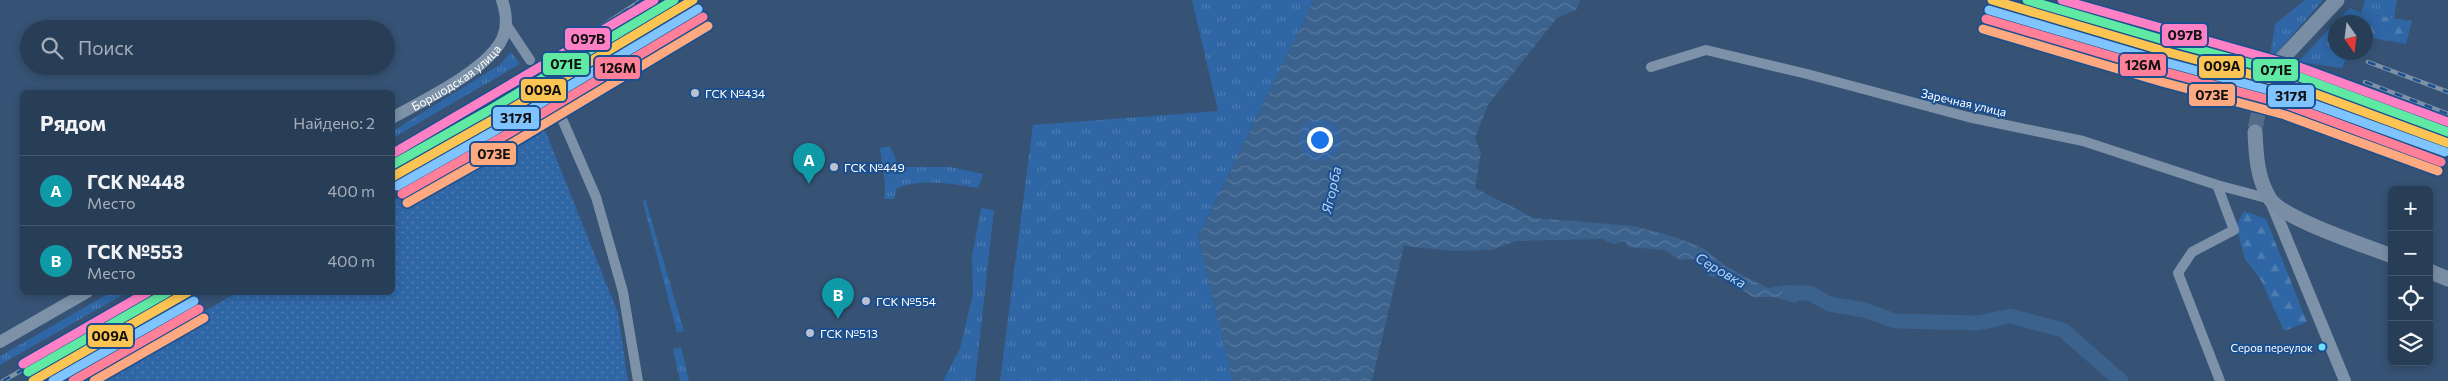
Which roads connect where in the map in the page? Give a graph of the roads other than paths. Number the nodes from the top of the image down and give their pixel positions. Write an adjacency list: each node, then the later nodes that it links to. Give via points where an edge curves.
1 (502, 0): 3 (street)
2 (2337, 0): 6 (main road)
3 (506, 24): 4 (street); 8 (street, Боршодская улица, via 496,49 480,65)
4 (530, 60)
5 (1651, 67): 10 (street, Заречная улица, via 1706,50 1968,117 2083,140)
6 (2273, 72)
7 (556, 105): 17 (street, via 596,197 623,292)
8 (395, 116)
9 (2255, 132): 11 (main road, via 2257,164)
10 (2218, 184): 11 (street, Заречная улица); 18 (street, via 2234,230 2192,252 2178,273)
11 (2270, 199): 12 (main road, via 2298,218); 19 (street)
12 (2388, 254)
13 (2433, 273): 14 (main road)
14 (2448, 279)
15 (82, 295): 16 (street)
16 (0, 342)
17 (638, 381)
18 (2220, 381)
19 (2345, 381)

